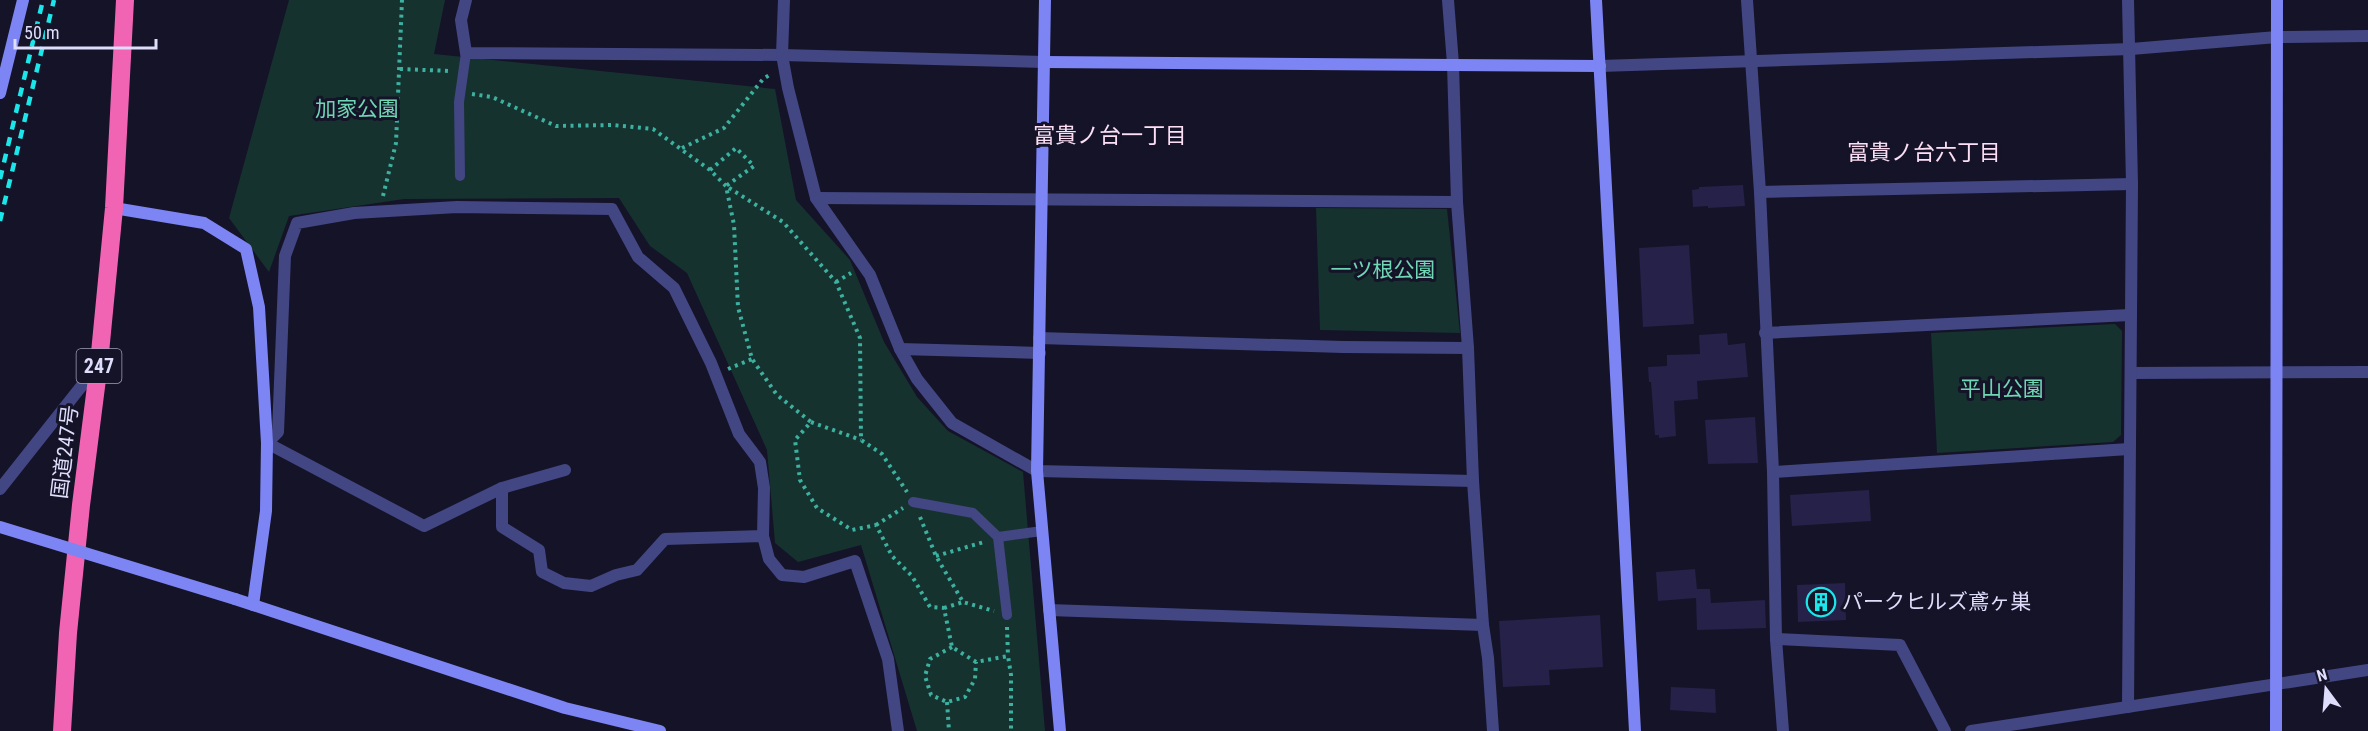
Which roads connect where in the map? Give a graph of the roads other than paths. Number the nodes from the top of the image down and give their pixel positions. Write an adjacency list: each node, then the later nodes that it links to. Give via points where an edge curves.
1 (23, 0): 20 (street)
2 (125, 0): 27 (highway, 国道247号 / 247)
3 (466, 0): 14 (street, via 461,20)
4 (784, 0): 15 (street)
5 (1045, 0): 17 (street)
6 (1448, 0): 18 (street)
7 (1596, 0): 19 (street)
8 (1747, 0): 16 (street)
9 (2128, 0): 13 (street)
10 (2277, 0): 12 (street)
11 (2368, 36): 12 (street)
12 (2277, 37): 13 (street); 37 (street)
13 (2131, 49): 16 (street); 22 (street)
14 (466, 53): 15 (street); 21 (lane, via 459,102)
15 (783, 60): 17 (street); 24 (street)
16 (1751, 61): 19 (street); 23 (street)
17 (1044, 62): 18 (street); 25 (street)
18 (1453, 64): 19 (street); 26 (street)
19 (1600, 66): 64 (street)
20 (0, 93)
21 (460, 176)
22 (2132, 184): 23 (street); 28 (street)
23 (1760, 192): 29 (street)
24 (816, 198): 25 (street); 32 (street, via 870,275)
25 (1042, 200): 26 (street); 30 (street)
26 (1458, 202): 31 (street)
27 (114, 208): 34 (highway, 国道247号 / 247); 38 (street, via 204,223 246,249 259,307)
28 (2130, 315): 29 (street); 36 (street)
29 (1765, 333): 42 (street)
30 (1040, 338): 31 (street); 33 (street)
31 (1468, 348): 43 (street)
32 (900, 349): 33 (street); 41 (street, via 917,379 952,423)
33 (1040, 353): 41 (street)
34 (99, 363): 45 (street); 59 (highway, 国道247号 / 247, via 79,516)
35 (2368, 372): 37 (street)
36 (2131, 373): 37 (street); 39 (street)
37 (2278, 374): 57 (street)
38 (267, 443): 44 (street, via 424,526); 49 (street, via 278,432 285,256 297,223 354,213 457,207 612,209 638,258 674,288 739,434 760,462 765,488); 51 (street, via 266,511)
39 (2129, 449): 42 (street); 58 (street)
40 (565, 470): 44 (street)
41 (1037, 471): 43 (street); 48 (street)
42 (1773, 472): 55 (street)
43 (1473, 481): 54 (street)
44 (502, 488): 49 (street, via 502,527 539,550 542,572 564,583 591,586 637,570 665,539)
45 (0, 489)
46 (913, 502): 50 (lane, via 973,513)
47 (0, 527): 51 (street, bridge)
48 (1042, 531): 50 (lane); 52 (street)
49 (763, 536): 61 (street, via 769,559 782,574 804,576 855,561 888,659)
50 (998, 537): 53 (lane)
51 (253, 605): 60 (street, via 566,708)
52 (1049, 610): 54 (street); 62 (street)
53 (1007, 615)
54 (1483, 625): 63 (street)
55 (1776, 639): 65 (street); 66 (street, via 1900,645)
56 (2368, 670): 57 (street)
57 (2276, 684): 58 (street); 68 (street)
58 (2128, 707): 67 (street)
59 (62, 731)
60 (660, 731)
61 (898, 731)
62 (1060, 731)
63 (1494, 731)
64 (1635, 731)
65 (1783, 731)
66 (1945, 731)
67 (1971, 731)
68 (2276, 731)

